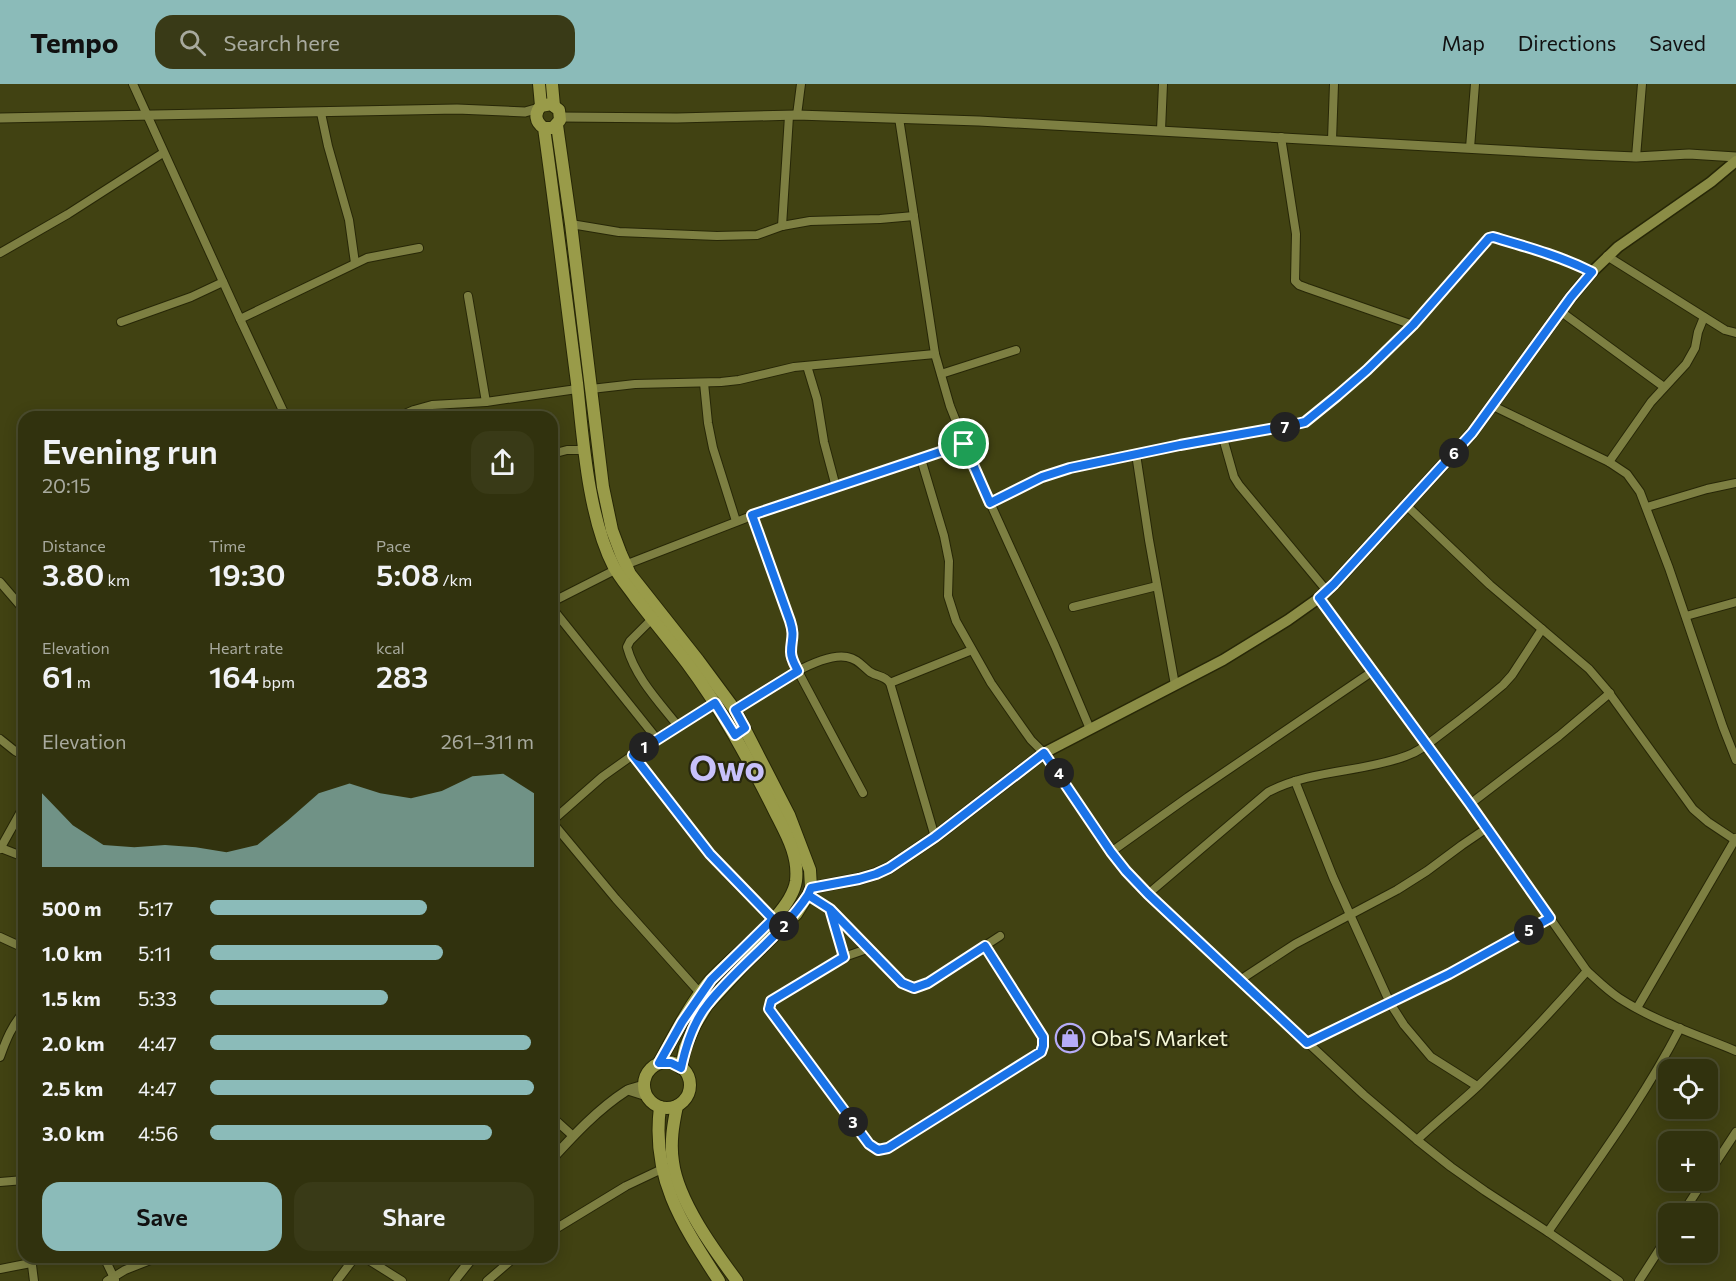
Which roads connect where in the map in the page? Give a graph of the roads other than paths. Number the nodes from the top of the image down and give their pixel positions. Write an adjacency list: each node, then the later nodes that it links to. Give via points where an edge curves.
1 (133, 84): 11 (street)
2 (539, 84): 10 (main road)
3 (552, 84): 10 (main road)
4 (801, 84): 12 (street)
5 (1163, 84): 15 (street)
6 (1334, 84): 17 (street)
7 (1475, 84): 18 (street)
8 (1641, 84): 20 (street)
9 (321, 112): 10 (street, via 457,109); 11 (street); 28 (street, via 350,220)
10 (545, 113): 12 (street, via 677,118); 23 (main road); 44 (main road, via 553,128 544,128)
11 (147, 115): 13 (street); 19 (street)
12 (793, 115): 14 (street); 24 (street)
13 (0, 118)
14 (899, 118): 15 (street); 22 (street)
15 (1161, 130): 16 (street)
16 (1281, 137): 17 (street); 36 (street, via 1296,234 1295,281)
17 (1332, 140): 18 (street)
18 (1470, 148): 20 (street)
19 (163, 153): 26 (street); 30 (street)
20 (1636, 157): 21 (street, via 1689,154)
21 (1736, 159): 27 (main road, via 1711,182)
22 (914, 216): 24 (street); 39 (street)
23 (571, 224): 24 (street, via 619,232 717,237 757,235); 45 (main road)
24 (782, 226)
25 (419, 248): 28 (street)
26 (0, 253)
27 (1607, 256): 29 (main road); 33 (street)
28 (355, 264): 34 (street)
29 (1592, 272): 32 (main road); 36 (street, via 1545,252 1489,238)
30 (223, 282): 34 (street); 35 (street)
31 (468, 296): 46 (street)
32 (1560, 311): 43 (street); 47 (main road)
33 (1704, 317): 37 (street); 43 (street, via 1686,364)
34 (240, 319): 48 (street)
35 (121, 322)
36 (1413, 325): 50 (street, via 1305,422)
37 (1736, 333)
38 (1016, 350): 41 (street)
39 (936, 354): 40 (street); 41 (street)
40 (807, 366): 42 (street, via 739,380); 58 (street)
41 (941, 374): 51 (street)
42 (704, 382): 45 (street); 63 (street, via 713,447)
43 (1664, 387): 56 (street)
44 (577, 388): 46 (street); 52 (main road)
45 (591, 389): 64 (main road, via 603,487)
46 (486, 402): 49 (street, via 432,405)
47 (1492, 406): 56 (street); 60 (main road)
48 (283, 411)
49 (412, 411)
50 (1223, 438): 54 (street); 67 (street, via 1239,485)
51 (964, 444): 55 (street); 59 (street)
52 (585, 450): 53 (street); 64 (main road, via 601,534 606,550)
53 (558, 452)
54 (1136, 454): 59 (street, via 1042,477); 66 (street)
55 (921, 459): 58 (street); 76 (street, via 946,544 948,596)
56 (1609, 462): 61 (street, via 1627,474)
57 (1736, 484): 61 (street)
58 (836, 487): 62 (street)
59 (990, 503): 85 (street)
60 (1406, 506): 67 (main road); 75 (street)
61 (1647, 507): 73 (street)
62 (752, 515): 63 (street); 77 (street, via 794,633 790,652)
63 (736, 522): 64 (street)
64 (620, 567): 68 (street); 74 (main road); 83 (main road)
65 (0, 582): 70 (street)
66 (1157, 586): 71 (street); 80 (street)
67 (1323, 594): 78 (street); 80 (main road, via 1264,635)
68 (558, 599)
69 (1736, 602): 73 (street)
70 (18, 603)
71 (1073, 607)
72 (558, 615): 88 (street)
73 (1686, 616): 93 (street)
74 (652, 619): 82 (main road); 84 (street, via 627,647 650,690)
75 (1542, 629): 81 (street, via 1589,669); 89 (street, via 1503,685)
76 (972, 650): 79 (street); 91 (street, via 1031,740)
77 (798, 671): 79 (street, via 821,659 843,656 856,660); 83 (street); 95 (street)
78 (1373, 671): 89 (street); 104 (street)
79 (890, 683): 101 (street)
80 (1175, 686): 85 (main road)
81 (1610, 693): 96 (street); 102 (street, via 1693,809)
82 (715, 703): 84 (street); 86 (main road)
83 (735, 710): 86 (main road)
84 (678, 726): 88 (street)
85 (1090, 729): 91 (main road)
86 (740, 732): 106 (main road, via 789,814 810,870); 111 (main road, via 796,859 793,893)
87 (0, 739): 90 (street)
88 (657, 739): 92 (street)
89 (1426, 745): 94 (street, via 1396,759); 96 (street)
90 (18, 752)
91 (1044, 753): 101 (main road); 104 (street)
92 (633, 755): 98 (street); 111 (street, via 710,854)
93 (1736, 760)
94 (1295, 781): 107 (street, via 1268,792); 109 (street)
95 (862, 793)
96 (1470, 804): 100 (street)
97 (18, 816): 103 (street)
98 (558, 816)
99 (558, 828): 120 (street)
100 (1487, 828): 109 (street, via 1397,890); 110 (street)
101 (935, 837): 106 (main road, via 876,874)
102 (1735, 839): 122 (street)
103 (0, 848): 105 (street)
104 (1111, 852): 107 (street)
105 (18, 855)
106 (810, 891): 108 (street); 129 (main road, via 796,914 707,1005 685,1048)
107 (1148, 894): 119 (street)
108 (830, 909): 116 (street); 117 (street)
109 (1349, 914): 119 (street); 121 (street)
110 (1550, 918): 118 (street); 121 (street)
111 (773, 919): 120 (main road)
112 (1000, 936): 115 (street)
113 (0, 937): 114 (street)
114 (18, 945)
115 (985, 946): 116 (street, via 914,988 902,983); 117 (street, via 1043,1037 1041,1052 888,1148 878,1150 869,1144 769,1009 771,1001)
116 (867, 949): 117 (street)
117 (844, 957)
118 (1587, 971): 122 (street); 130 (street)
119 (1240, 980): 125 (street)
120 (700, 993): 128 (main road)
121 (1390, 1003): 125 (street); 130 (street, via 1431,1057)
122 (1637, 1008): 124 (street)
123 (18, 1019): 127 (street)
124 (1680, 1028): 126 (street); 144 (street, via 1645,1090)
125 (1307, 1043): 137 (street)
126 (1736, 1051)
127 (0, 1057)
128 (659, 1063): 129 (main road); 131 (main road, via 646,1074)
129 (681, 1068): 132 (main road, via 690,1088)
130 (1477, 1086): 137 (street)
131 (645, 1091): 133 (main road, via 654,1105); 136 (street, via 628,1090)
132 (677, 1106): 133 (main road); 162 (main road, via 672,1132 676,1177 708,1242)
133 (660, 1107): 140 (main road, via 657,1127)
134 (558, 1122): 136 (street)
135 (1736, 1132): 139 (street)
136 (573, 1136): 138 (street)
137 (1417, 1140): 144 (street)
138 (558, 1152)
139 (1718, 1159)
140 (662, 1169): 143 (street); 161 (main road, via 680,1218)
141 (18, 1180): 142 (street)
142 (0, 1182)
143 (558, 1227)
144 (1548, 1232): 163 (street)
145 (1658, 1252): 164 (street)
146 (21, 1263): 154 (street)
147 (31, 1263): 156 (street)
148 (106, 1263): 155 (street)
149 (143, 1263): 155 (street)
150 (350, 1263): 157 (street)
151 (374, 1263): 158 (street)
152 (468, 1263): 159 (street)
153 (508, 1263): 160 (street)
154 (0, 1269)
155 (112, 1280)
156 (33, 1281)
157 (337, 1281)
158 (402, 1281)
159 (454, 1281)
160 (487, 1281)
161 (719, 1281)
162 (737, 1281)
163 (1619, 1281)
164 (1639, 1281)

